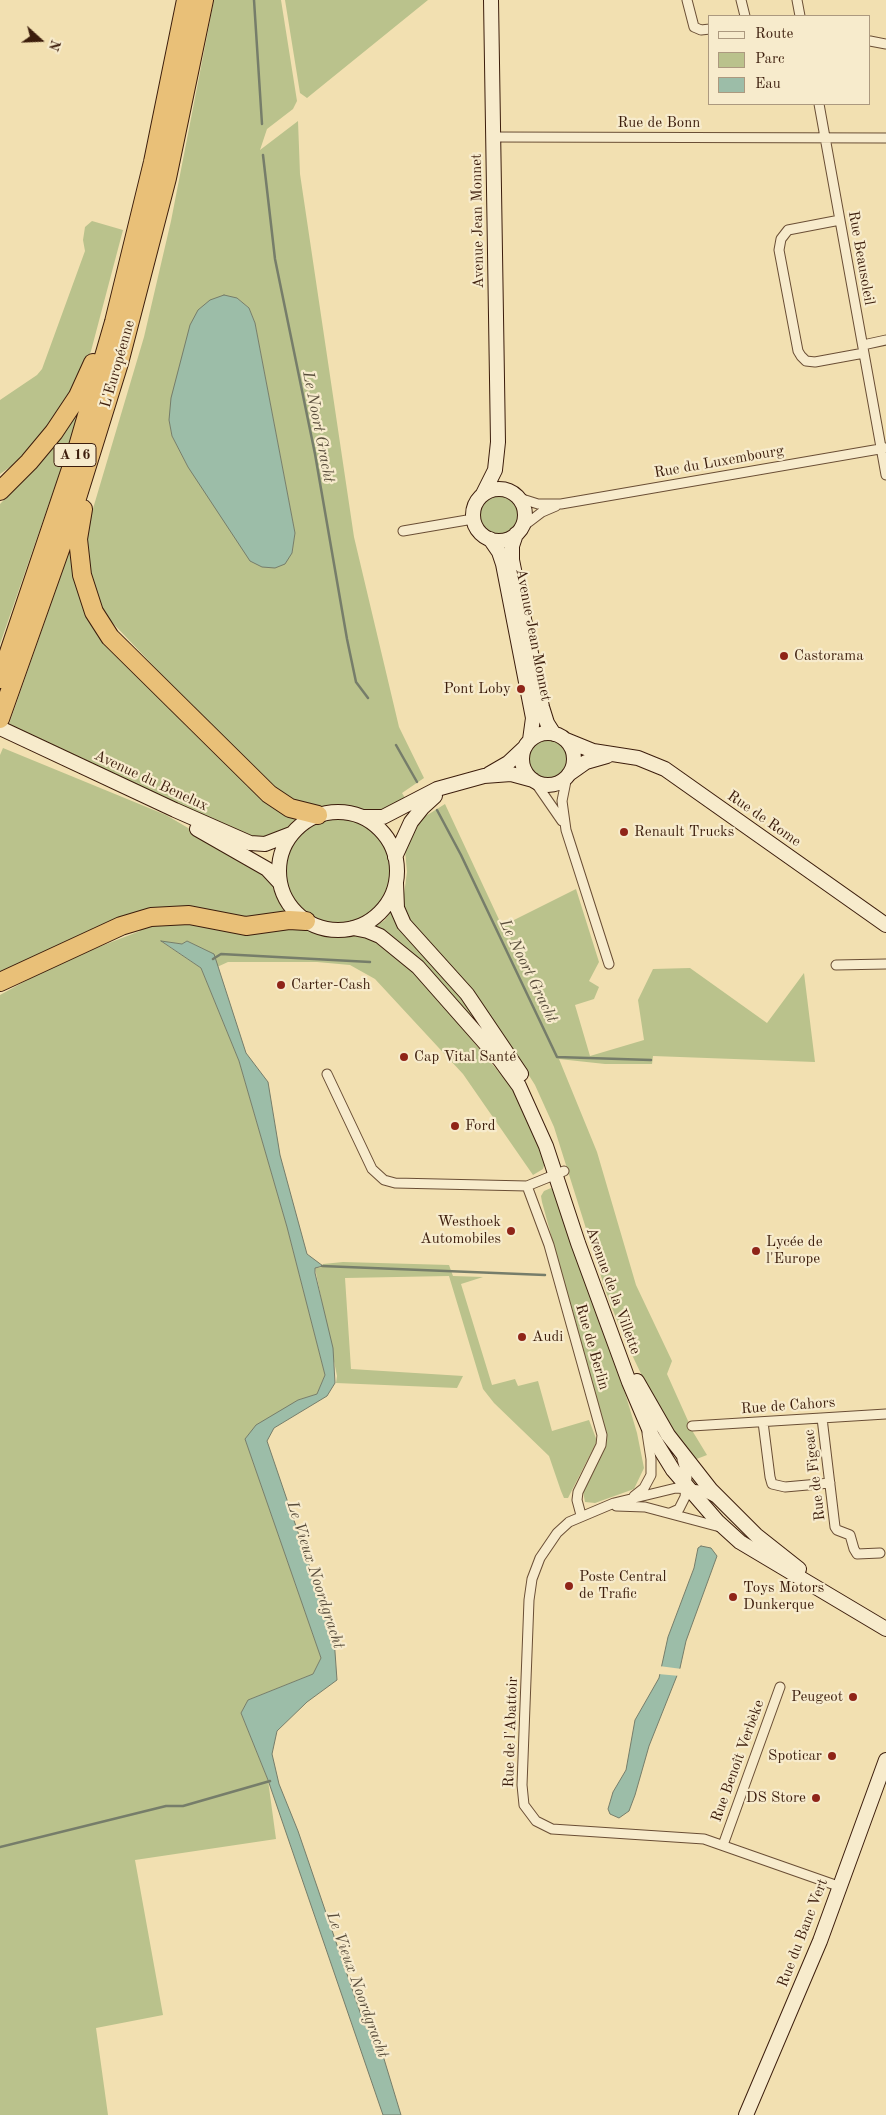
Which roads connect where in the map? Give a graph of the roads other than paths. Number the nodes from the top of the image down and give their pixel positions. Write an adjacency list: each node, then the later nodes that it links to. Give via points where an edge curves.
1 (186, 0): 17 (highway, L'Européenne / A 16)
2 (204, 0): 18 (highway, L'Européenne / A 16, via 167,178)
3 (491, 0): 13 (main road, Avenue Jean Monnet)
4 (687, 0): 9 (street, via 694,27)
5 (741, 0): 7 (street)
6 (796, 0): 8 (street)
7 (745, 15)
8 (800, 15)
9 (708, 29)
10 (871, 41): 11 (street)
11 (886, 44)
12 (819, 105): 14 (street, Rue Beausoleil)
13 (493, 137): 14 (street, Rue de Bonn); 21 (main road, Avenue Jean Monnet)
14 (825, 137): 15 (street, Rue de Bonn); 16 (street, Rue Beausoleil)
15 (886, 138)
16 (840, 220): 20 (street, Rue Beausoleil); 20 (street, via 788,230 778,250 801,356 806,361 815,362)
17 (138, 227): 23 (highway, via 87,377 62,422); 34 (highway, L'Européenne / A 16, via 74,460)
18 (133, 312): 35 (highway, L'Européenne / A 16, via 78,497); 46 (highway, via 80,525 80,566 88,598 97,618 115,643 264,790 290,808)
19 (886, 340): 20 (street)
20 (863, 349): 22 (street, Rue Beausoleil)
21 (498, 442): 27 (main road, Avenue Jean Monnet, via 495,470); 28 (main road, Avenue Jean Monnet, via 503,472)
22 (884, 448): 24 (street, Rue Beausoleil); 29 (street, Rue du Luxembourg)
23 (29, 462): 25 (highway); 26 (highway)
24 (886, 475)
25 (0, 485)
26 (0, 491)
27 (483, 494): 28 (main road, via 498,489); 30 (main road, via 474,506)
28 (516, 496): 29 (street, Rue du Luxembourg, via 535,503); 32 (main road, via 525,511)
29 (561, 504): 32 (street, Rue du Luxembourg, via 542,512)
30 (473, 519): 31 (street); 33 (main road, via 479,532)
31 (403, 531)
32 (519, 531): 33 (main road, via 504,541); 37 (main road, Avenue Jean Monnet, via 512,546 512,560 542,708 547,723)
33 (490, 539): 39 (main road, Avenue Jean Monnet, via 503,564 533,718)
34 (0, 679)
35 (0, 719)
36 (0, 728): 40 (main road, Avenue du Benelux)
37 (560, 737): 39 (main road, via 542,733); 41 (main road, Rue de Rome, via 593,751); 42 (main road, via 574,756)
38 (0, 738): 40 (main road, Avenue du Benelux)
39 (527, 744): 43 (main road, via 508,763); 44 (main road, via 522,765)
40 (27, 746): 49 (main road, Avenue du Benelux, via 250,843 265,844); 51 (main road, Avenue du Benelux, via 172,815 263,867)
41 (618, 755): 42 (main road, Rue de Rome, via 590,761); 54 (main road, Rue de Rome, via 648,761 665,769)
42 (568, 775): 44 (main road, via 553,784); 48 (street, via 562,801)
43 (484, 776): 44 (main road, via 511,774); 45 (main road)
44 (534, 781): 48 (street)
45 (453, 784): 47 (main road, via 383,817); 50 (main road, via 419,811 404,835)
46 (318, 814): 47 (main road, via 342,811); 49 (main road)
47 (363, 817): 50 (main road, via 385,834)
48 (566, 830): 56 (street)
49 (292, 833): 51 (main road, via 280,858)
50 (396, 857): 52 (main road)
51 (280, 883): 53 (main road, via 288,903)
52 (396, 883): 55 (main road, via 380,913); 61 (main road, Avenue de la Villette, via 401,919 467,994 498,1037 541,1113)
53 (306, 921): 55 (main road, via 327,929); 59 (highway, via 246,926 189,915 151,917 121,926)
54 (886, 925)
55 (352, 928): 61 (main road, Avenue de la Villette, via 380,936 408,957 500,1060 525,1097)
56 (609, 964)
57 (886, 964): 58 (street)
58 (836, 965)
59 (0, 982)
60 (327, 1074): 62 (street, via 369,1164 381,1179)
61 (560, 1173): 62 (street); 66 (main road, Avenue de la Villette, via 603,1314); 68 (main road, Avenue de la Villette, via 616,1338 641,1389)
62 (527, 1186): 75 (street, Rue de Berlin, via 549,1245 602,1435 601,1445 578,1492)
63 (886, 1414): 64 (street, Rue de Cahors)
64 (822, 1418): 65 (street, Rue de Cahors); 69 (street, Rue de Figeac)
65 (763, 1422): 67 (street, Rue de Cahors); 69 (street, via 772,1484 785,1487)
66 (646, 1423): 70 (main road, Avenue de la Villette, via 662,1454); 71 (street, Rue de l'Abattoir, via 651,1475 644,1488)
67 (692, 1426)
68 (678, 1448): 70 (street, via 686,1468); 72 (main road, Avenue de la Villette)
69 (830, 1483): 77 (street, Rue de Figeac, via 836,1529 850,1534 858,1554)
70 (687, 1488): 71 (street, Rue de l'Abattoir, via 666,1489); 72 (street, Rue de l'Abattoir, via 700,1490); 74 (street, via 681,1507); 76 (main road, Avenue de la Villette)
71 (629, 1499): 73 (street, Rue de l'Abattoir)
72 (720, 1500): 78 (main road, Avenue de la Villette, via 790,1562)
73 (598, 1509): 74 (street, Rue de l'Abattoir, via 634,1505); 75 (street, Rue de l'Abattoir)
74 (670, 1513): 76 (street, Rue de l'Abattoir)
75 (581, 1515): 82 (street, Rue de l'Abattoir, via 556,1533 540,1558 532,1579 522,1785 524,1805 536,1821 552,1829 698,1838)
76 (724, 1528): 79 (main road, Avenue de la Villette, via 756,1553)
77 (880, 1553)
78 (886, 1621)
79 (886, 1629)
80 (780, 1687): 82 (street, Rue Benoît Verbèke)
81 (886, 1760): 83 (main road, Rue du Banc Vert)
82 (723, 1845): 83 (street, Rue de l'Abattoir)
83 (838, 1886): 84 (main road, Rue du Banc Vert, via 820,1941)
84 (746, 2115)

